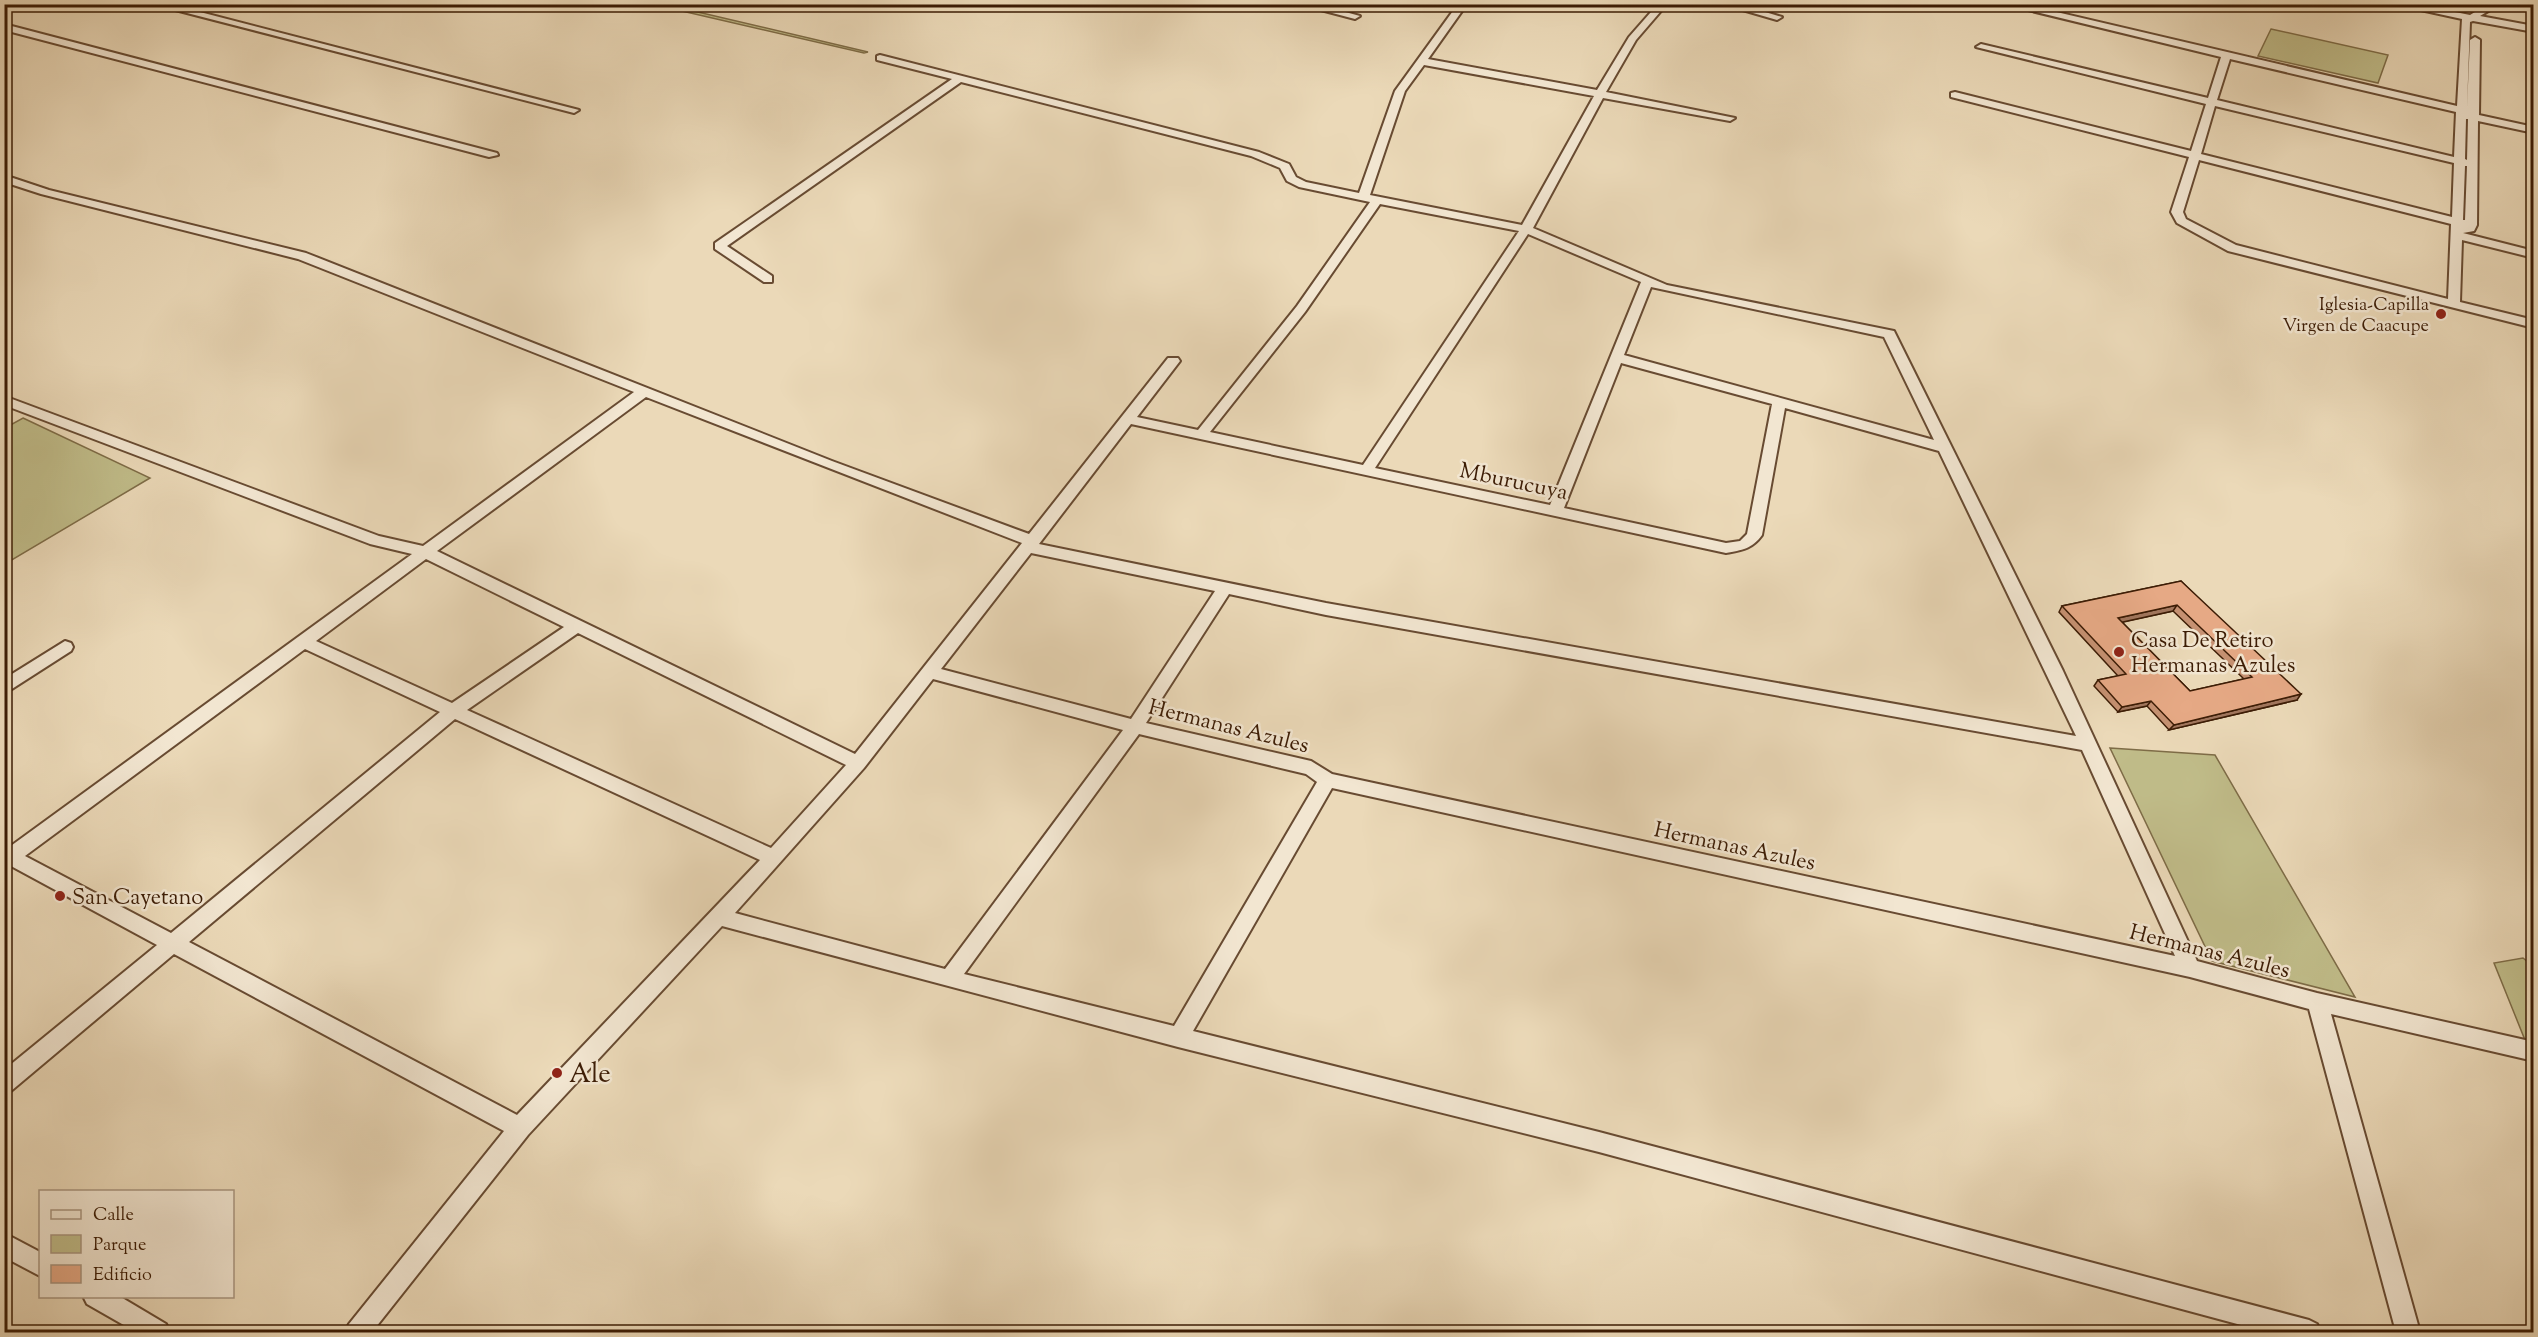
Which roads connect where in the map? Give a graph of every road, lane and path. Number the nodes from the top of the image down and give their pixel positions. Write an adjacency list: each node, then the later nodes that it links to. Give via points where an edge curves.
1 (156, 4): 22 (street)
2 (1302, 4): 9 (street)
3 (1463, 4): 17 (street)
4 (1663, 4): 19 (street, via 1632,39)
5 (1726, 4): 10 (street)
6 (2397, 4): 11 (street)
7 (2496, 4): 11 (street)
8 (2012, 5): 15 (street)
9 (1355, 16)
10 (1777, 17)
11 (2475, 19): 13 (street); 23 (street, via 2465,21); 24 (street)
12 (4, 27): 28 (street)
13 (2534, 29)
14 (1981, 47): 21 (street)
15 (2226, 55): 21 (street); 23 (street)
16 (880, 58): 18 (street)
17 (1421, 61): 19 (street); 32 (street, via 1400,91)
18 (958, 79): 32 (street, via 1255,154 1286,166 1293,181); 37 (street, via 719,246)
19 (1602, 94): 25 (street); 34 (street, via 1563,157)
20 (1955, 95): 27 (street)
21 (2212, 102): 27 (street); 29 (street)
22 (574, 110)
23 (2461, 112): 24 (street); 29 (street)
24 (2473, 115): 26 (street); 30 (street)
25 (1730, 118)
26 (2534, 130)
27 (2195, 153): 35 (street); 39 (street, via 2177,212 2189,227 2232,248)
28 (493, 155)
29 (2458, 160): 30 (street); 35 (street)
30 (2472, 164): 35 (street, via 2470,225)
31 (4, 178): 43 (street, via 45,192 302,256)
32 (1364, 196): 33 (street)
33 (1378, 199): 34 (street); 47 (street, via 1301,309)
34 (1526, 229): 38 (street); 49 (street)
35 (2457, 229): 36 (street); 39 (street)
36 (2534, 255)
37 (768, 279)
38 (1647, 282): 41 (street); 48 (street, via 1889,334)
39 (2454, 303): 40 (street)
40 (2534, 324)
41 (1616, 357): 45 (street); 50 (street)
42 (1173, 361): 46 (street)
43 (645, 391): 51 (street); 52 (street)
44 (4, 400): 52 (street, via 375,540)
45 (1779, 402): 48 (street); 50 (street, Mburucuya, via 1754,535 1745,545 1711,546)
46 (1128, 419): 47 (street, Mburucuya); 51 (street)
47 (1201, 435): 49 (street, Mburucuya)
48 (1946, 448): 61 (street)
49 (1366, 471): 50 (street, Mburucuya)
50 (1555, 512)
51 (1031, 544): 53 (street); 57 (street)
52 (424, 552): 54 (street); 55 (street)
53 (1224, 588): 60 (street); 61 (street)
54 (575, 627): 59 (street); 62 (street)
55 (302, 641): 59 (street); 64 (street)
56 (65, 647): 58 (street)
57 (931, 672): 60 (street, Hermanas Azules); 62 (street)
58 (4, 688)
59 (453, 711): 65 (street); 67 (street)
60 (1135, 727): 63 (street, Hermanas Azules, via 1311,768); 69 (street)
61 (2089, 745): 68 (street)
62 (858, 763): 65 (street)
63 (1327, 780): 68 (street, Hermanas Azules); 71 (street)
64 (6, 857): 67 (street)
65 (774, 858): 66 (street)
66 (719, 917): 69 (street); 74 (street)
67 (173, 944): 73 (street); 74 (street)
68 (2190, 968): 70 (street, Hermanas Azules)
69 (949, 979): 71 (street)
70 (2317, 1002): 72 (street, Hermanas Azules); 81 (street)
71 (1178, 1038): 80 (street, via 1599,1142)
72 (2534, 1052)
73 (4, 1084)
74 (520, 1128): 79 (street)
75 (4, 1245): 76 (street)
76 (39, 1264)
77 (98, 1298): 78 (street)
78 (158, 1332)
79 (357, 1332)
80 (2309, 1332)
81 (2408, 1332)

